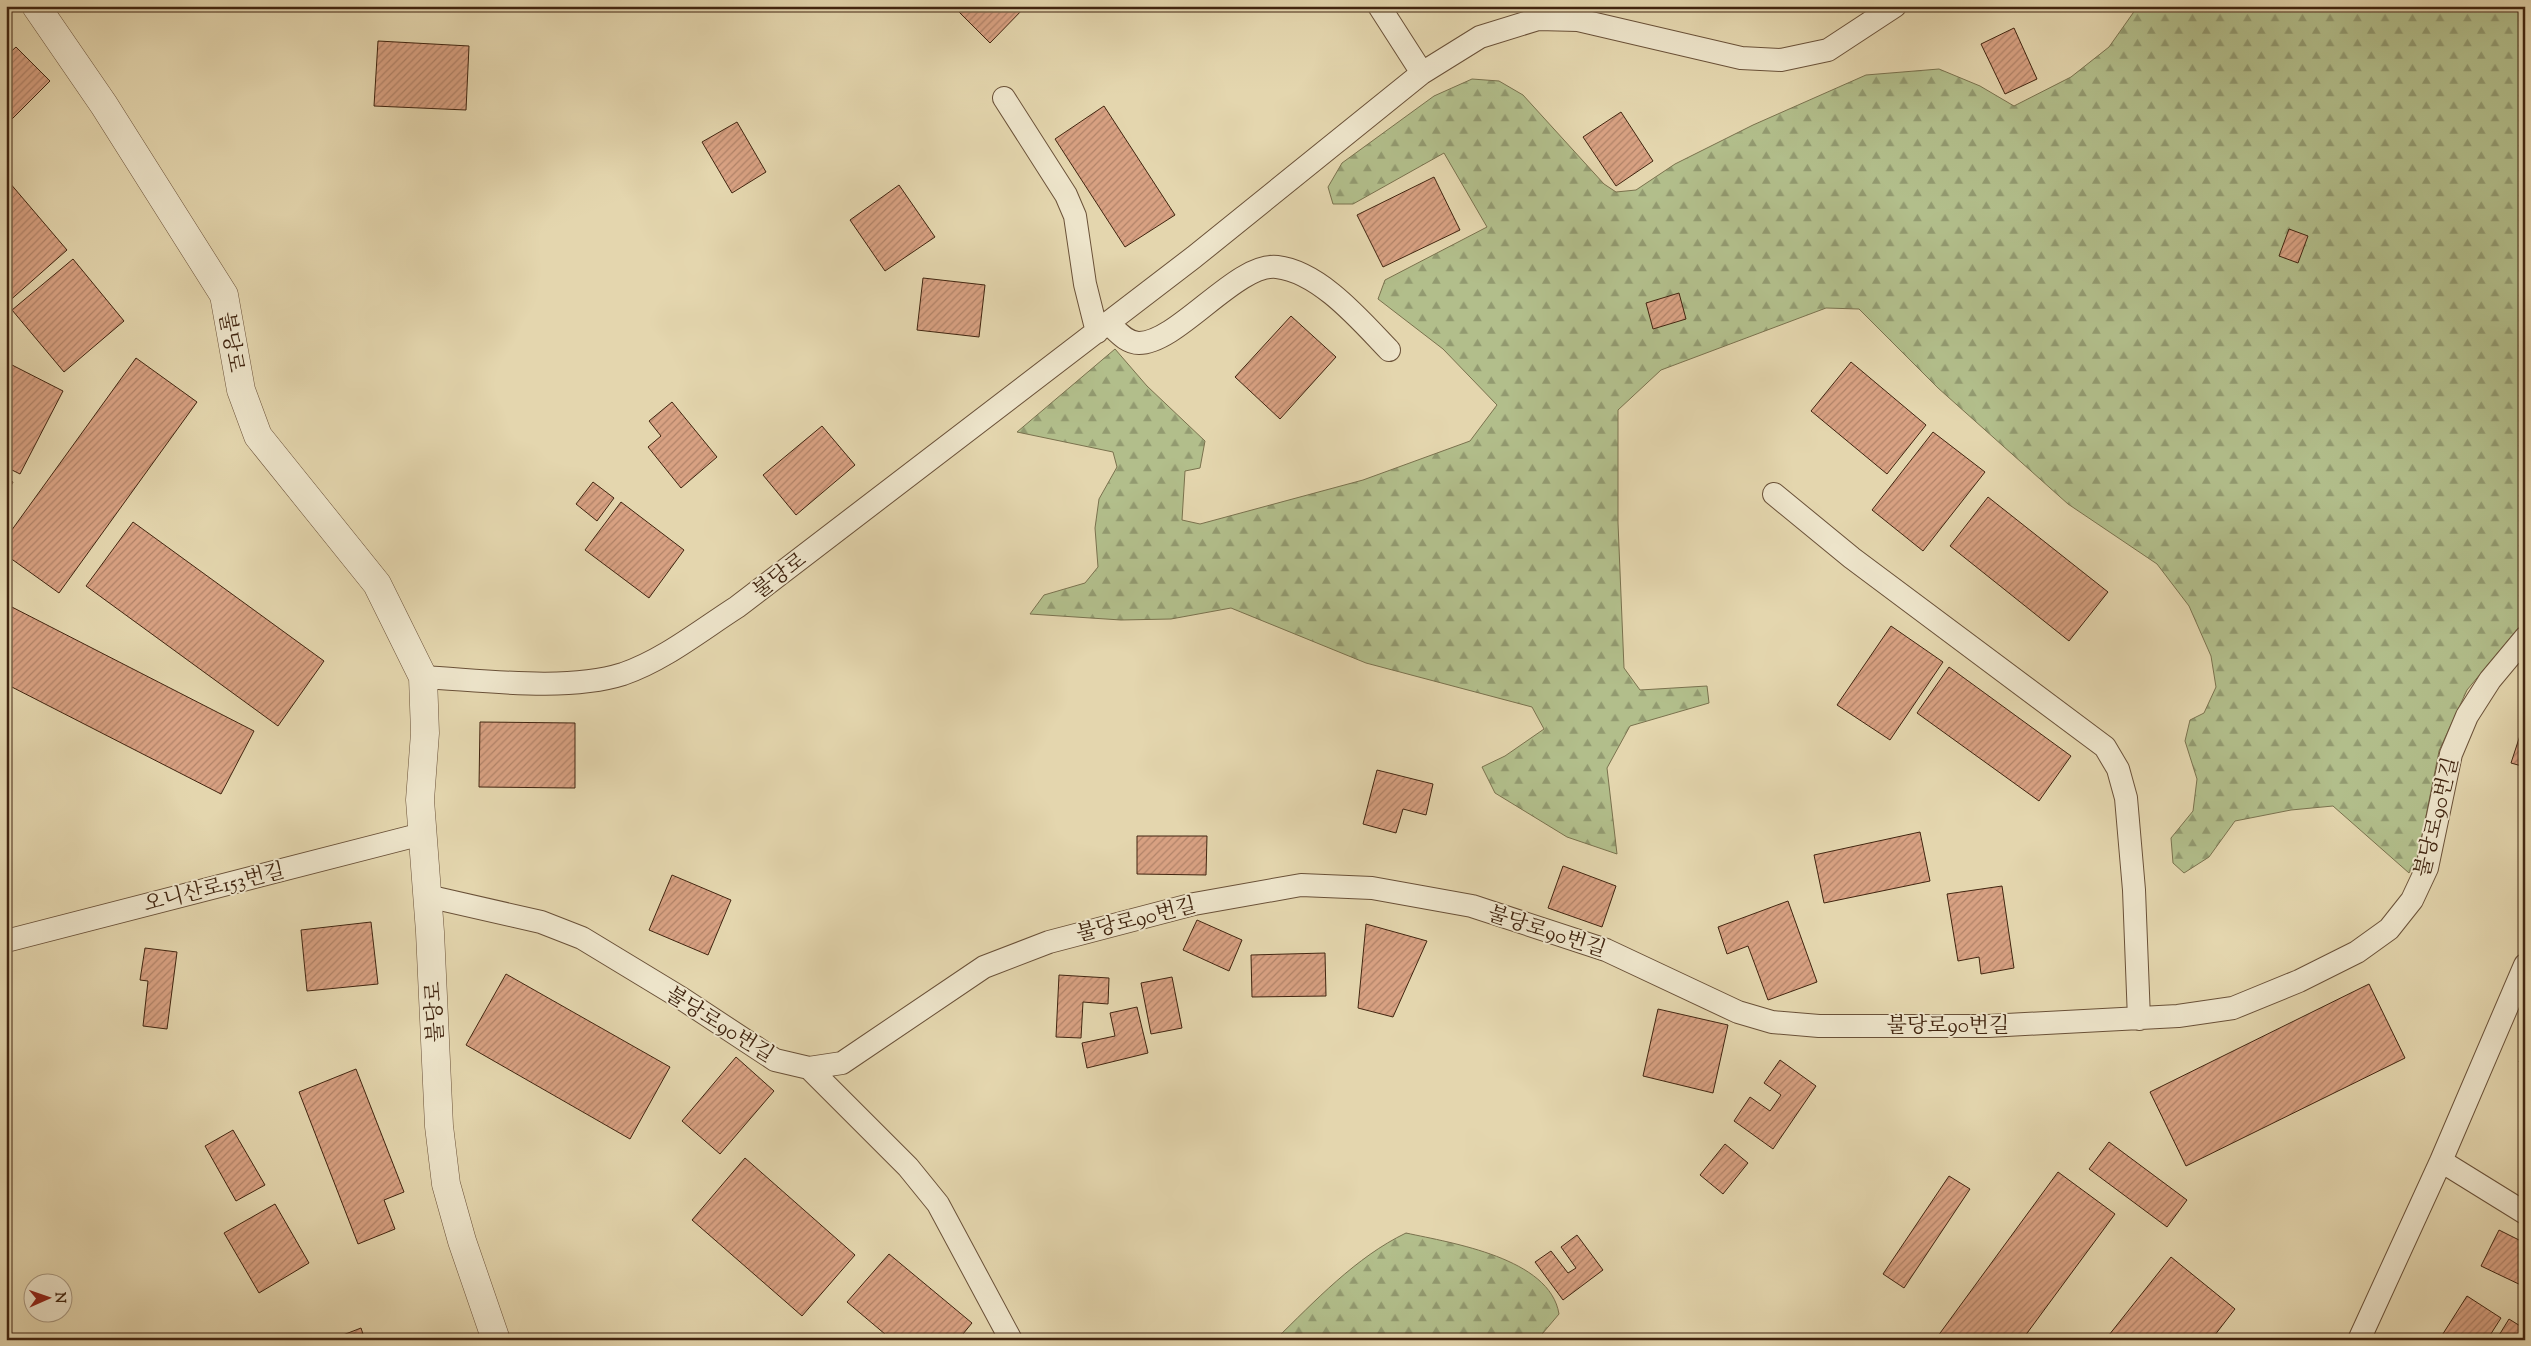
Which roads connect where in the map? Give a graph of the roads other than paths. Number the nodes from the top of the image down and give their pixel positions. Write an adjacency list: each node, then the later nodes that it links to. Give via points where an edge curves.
1 (36, 6): 10 (street, 불당로, via 104,105 224,296 240,390 258,436 377,584)
2 (1379, 6): 4 (lane)
3 (1894, 6): 4 (lane, 불당로, via 1828,50 1780,60 1742,58 1578,20 1538,19 1480,37)
4 (1422, 73): 6 (lane, 불당로, via 1194,258)
5 (1004, 98): 6 (lane, via 1066,195 1074,216)
6 (1097, 332): 7 (lane, via 1138,343 1157,340 1254,272 1276,266 1298,272 1323,288 1356,315); 10 (lane, 불당로, via 737,607 657,657 623,674 583,682)
7 (1389, 350)
8 (1774, 494): 15 (lane, via 1900,594 2105,747 2118,768 2126,798 2134,890)
9 (2525, 638): 15 (lane, 불당로90번길, via 2490,680 2468,716 2451,754 2427,868 2412,900 2389,930 2358,952 2233,1008)
10 (423, 677): 11 (street, 불당로)
11 (422, 834): 12 (street, 불당로); 13 (lane, 오니산로153번길)
12 (427, 896): 16 (lane, 불당로90번길, via 541,922 582,938 775,1060); 19 (street, 불당로, via 439,1126 446,1184)
13 (6, 941)
14 (2525, 965): 17 (lane)
15 (2139, 1019): 16 (lane, 불당로90번길, via 1988,1026 1820,1026 1772,1022 1738,1012 1606,950 1472,906 1372,888 1301,885 1194,904 1049,942 984,967 842,1062)
16 (809, 1068): 20 (lane, via 908,1167 938,1204)
17 (2441, 1161): 18 (lane); 21 (lane)
18 (2525, 1213)
19 (496, 1340)
20 (1011, 1340)
21 (2358, 1340)

